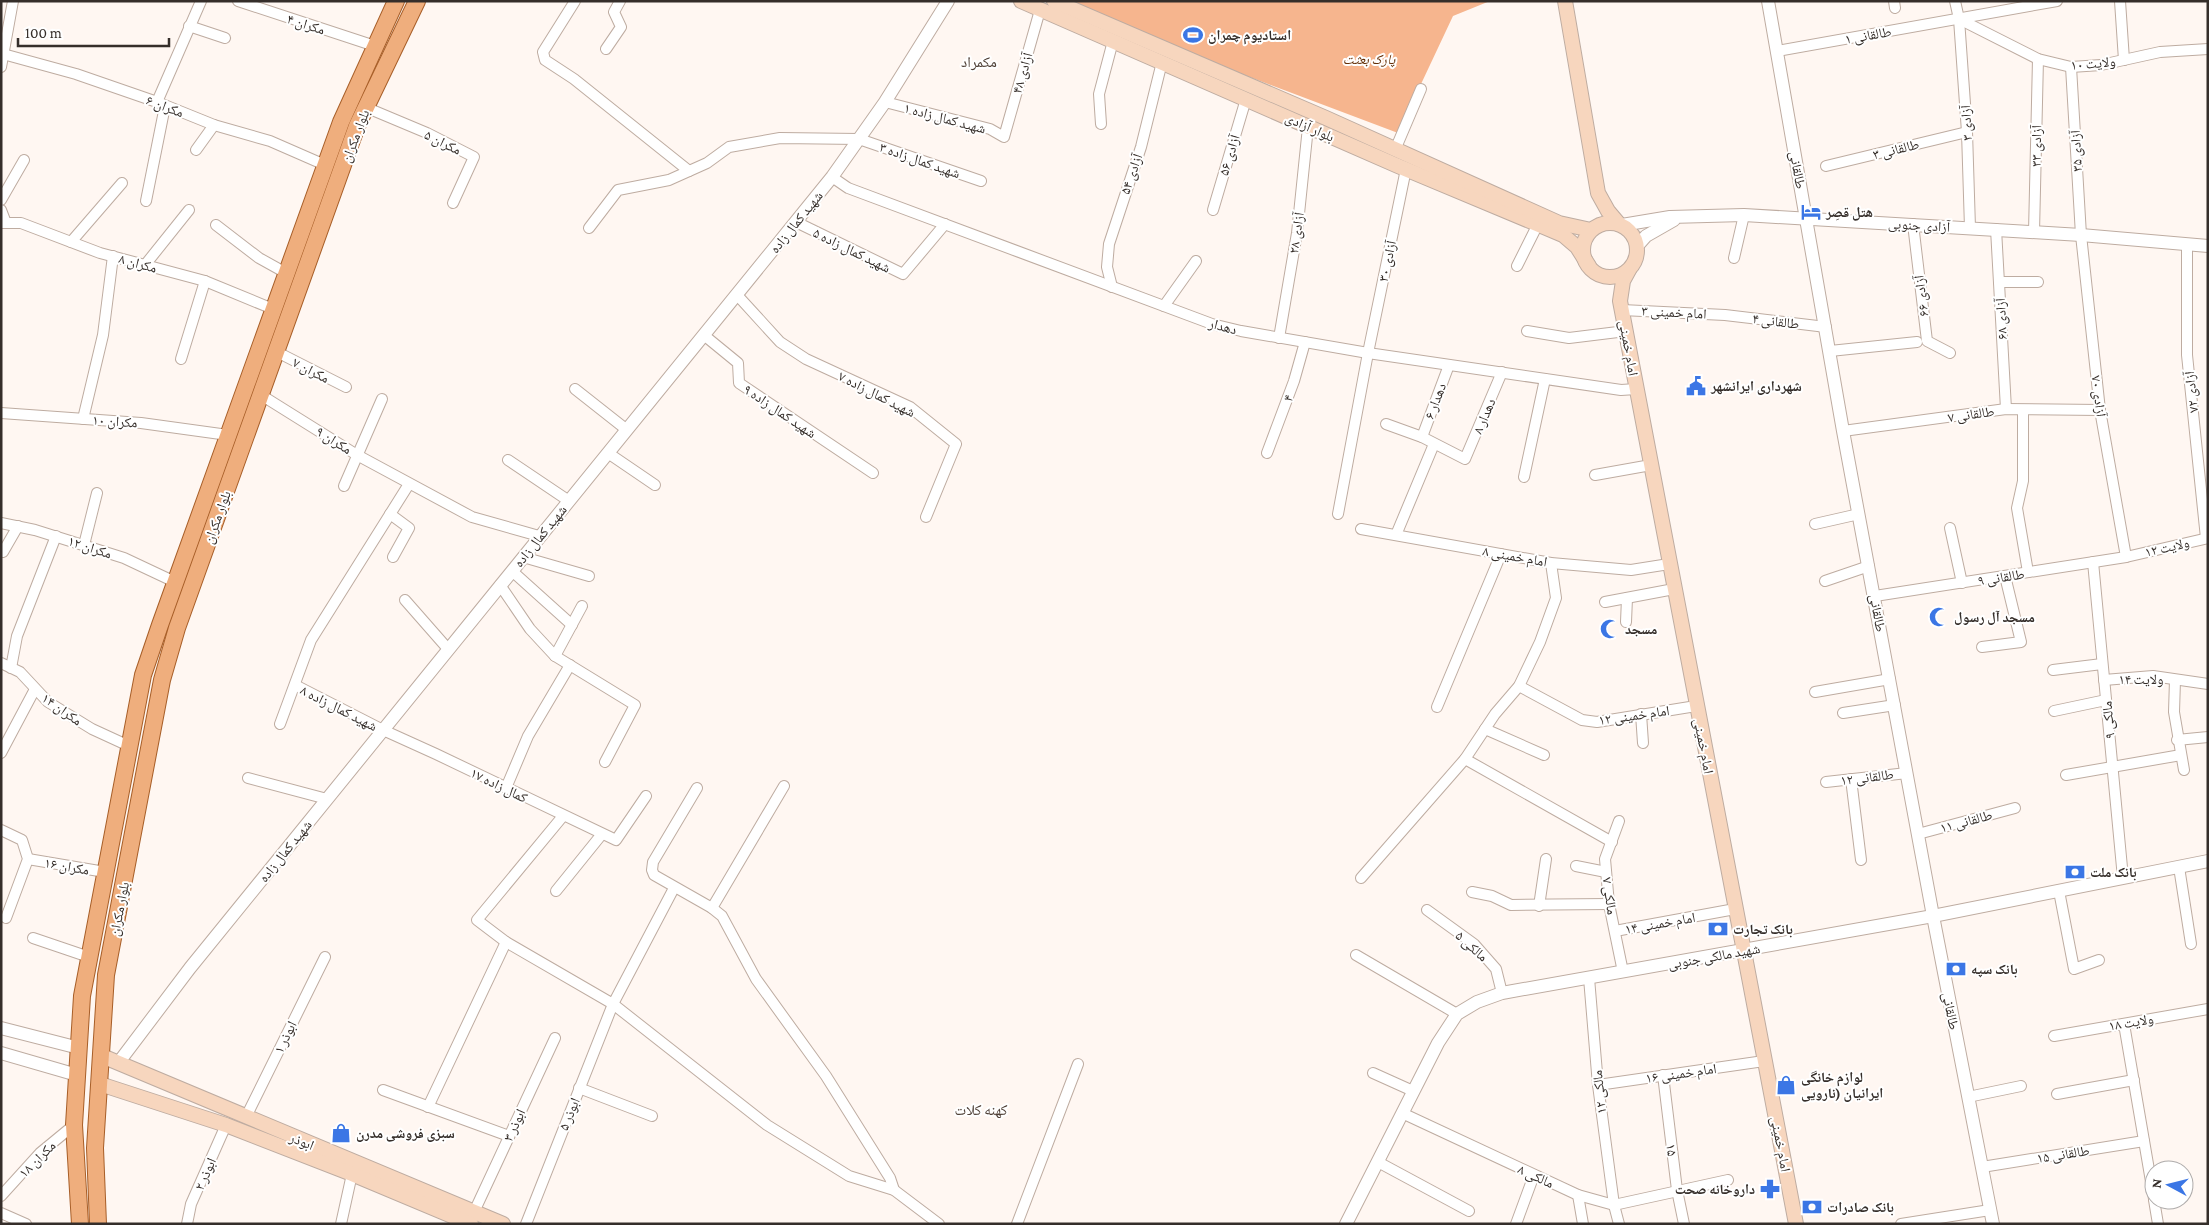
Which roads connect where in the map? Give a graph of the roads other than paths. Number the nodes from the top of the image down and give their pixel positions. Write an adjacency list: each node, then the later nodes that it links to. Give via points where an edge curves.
1 (13, 1): 28 (street)
2 (201, 1): 19 (street)
3 (238, 1): 22 (street, مکران ۴)
4 (396, 1): 22 (main road, بلوار مکران)
5 (417, 1): 35 (main road, بلوار مکران)
6 (575, 1): 48 (street, via 543,52 545,60 574,79)
7 (620, 1): 24 (street, via 614,12 621,27)
8 (948, 1): 33 (street, شهید کمال زاده)
9 (1021, 1): 17 (main road, بلوار آزادی)
10 (1054, 1): 43 (main road, بلوار آزادی)
11 (1565, 1): 52 (main road)
12 (1768, 1): 25 (street, طالقانی)
13 (1955, 1): 18 (street, آزادی ۳)
14 (2057, 1): 16 (street, طالقانی ۱)
15 (2120, 1): 27 (street)
16 (2030, 4): 18 (street, طالقانی ۱)
17 (1040, 10): 21 (main road, بلوار آزادی); 40 (street, آزادی ۴۸)
18 (1959, 18): 25 (street, طالقانی ۱); 26 (street, ولایت ۱۰); 39 (street, آزادی ۳)
19 (189, 26): 20 (street); 34 (street)
20 (225, 38)
21 (1113, 41): 29 (main road, بلوار آزادی); 36 (street, via 1099,94)
22 (375, 46): 45 (main road, بلوار مکران)
23 (2208, 48): 27 (street, ولایت ۱۰, via 2160,52)
24 (606, 49)
25 (1778, 51): 61 (street, طالقانی)
26 (2038, 59): 30 (street, ولایت ۱۰); 73 (street, آزادی ۳۳)
27 (2124, 60): 30 (street, ولایت ۱۰)
28 (2, 62): 34 (street, مکران ۶, via 76,74)
29 (1162, 62): 32 (main road, بلوار آزادی); 90 (street, آزادی ۵۴, via 1141,147 1109,244 1108,267)
30 (2071, 67): 74 (street, آزادی ۳۵)
31 (1421, 89): 43 (street)
32 (1246, 99): 38 (main road, بلوار آزادی); 58 (street, آزادی ۵۶)
33 (885, 102): 40 (street, شهید کمال زاده ۱, via 990,128); 41 (street, شهید کمال زاده)
34 (161, 104): 37 (street, مکران ۶); 54 (street)
35 (365, 107): 55 (street, مکران ۵, via 474,157); 104 (main road, بلوار مکران)
36 (1101, 124)
37 (214, 125): 42 (street); 45 (street, مکران ۶, via 270,141)
38 (1308, 127): 47 (main road, بلوار آزادی); 100 (street, آزادی ۲۸, via 1297,233)
39 (1967, 132): 46 (street, طالقانی ۳); 71 (street, آزادی ۳)
40 (1004, 137)
41 (859, 139): 48 (street, شهید کمال زاده ۳, via 780,138 729,147); 49 (street, شهید کمال زاده); 50 (street, شهید کمال زاده ۳)
42 (196, 150)
43 (1395, 150): 69 (main road, بلوار آزادی, via 1559,224)
44 (24, 160): 53 (street)
45 (325, 165): 86 (main road, بلوار مکران)
46 (1826, 166)
47 (1406, 169): 65 (main road, بلوار آزادی); 105 (street, آزادی ۳۰)
48 (689, 171): 70 (street, شهید کمال زاده ۳, via 669,180 618,190)
49 (832, 177): 62 (street, شهید کمال زاده); 64 (street, دهدار, via 848,188)
50 (981, 181)
51 (122, 183): 75 (street)
52 (1598, 193): 66 (main road, via 1608,212); 69 (main road, via 1600,210)
53 (1, 200)
54 (146, 201)
55 (453, 203)
56 (1, 210): 63 (street)
57 (190, 210): 82 (street)
58 (1213, 210)
59 (1744, 215): 60 (street, آزادی جنوبی); 61 (street, آزادی جنوبی); 80 (street)
60 (1681, 217): 66 (street); 76 (street, آزادی جنوبی, via 1662,226)
61 (1807, 219): 67 (street, آزادی جنوبی); 96 (street, طالقانی)
62 (796, 222): 64 (street, شهید کمال زاده ۵, via 903,274); 91 (street, شهید کمال زاده)
63 (4, 223): 75 (street, مکران ۸, via 21,223)
64 (945, 224): 90 (street, دهدار)
65 (1538, 224): 83 (street); 84 (main road, بلوار آزادی, via 1563,235 1577,247)
66 (1621, 224): 69 (main road, via 1606,222); 76 (main road, via 1635,236)
67 (1913, 224): 71 (street, آزادی جنوبی); 106 (street, آزادی ۶۶, via 1927,341)
68 (216, 225): 86 (street, via 259,258)
69 (1594, 227): 84 (main road, via 1586,236 1583,252)
70 (589, 228)
71 (1970, 228): 72 (street, آزادی جنوبی)
72 (1996, 229): 73 (street, آزادی جنوبی); 88 (street, آزادی ۶۸)
73 (2034, 232): 74 (street, آزادی جنوبی)
74 (2081, 235): 77 (street, آزادی جنوبی); 118 (street, آزادی ۷۰)
75 (71, 242): 79 (street, مکران ۸)
76 (1638, 245): 85 (main road, via 1635,263)
77 (2187, 245): 78 (street, آزادی جنوبی); 152 (street, آزادی ۷۲, via 2187,355)
78 (2208, 246)
79 (113, 256): 82 (street, مکران ۸); 120 (street, via 103,335)
80 (1734, 258)
81 (1196, 261): 92 (street)
82 (145, 265): 87 (street, مکران ۸)
83 (1517, 266)
84 (1592, 270): 85 (main road, via 1612,277); 93 (main road, بلوار آزادی)
85 (1629, 270): 93 (main road, امام خمینی, via 1622,281)
86 (286, 273): 94 (main road, بلوار مکران)
87 (205, 281): 94 (street, مکران ۸); 107 (street)
88 (1999, 282): 89 (street); 116 (street, آزادی ۶۸)
89 (2038, 282)
90 (1112, 287): 92 (street, دهدار)
91 (738, 296): 99 (street, شهید کمال زاده); 143 (street, شهید کمال زاده ۷, via 780,342 806,359 910,407 956,444)
92 (1164, 306): 100 (street, دهدار, via 1212,324)
93 (1621, 306): 95 (street, امام خمینی ۳); 98 (main road, امام خمینی)
94 (273, 308): 124 (main road, بلوار مکران)
95 (1725, 315): 96 (street, طالقانی ۴)
96 (1826, 327): 103 (street, طالقانی)
97 (1527, 331): 98 (street, via 1569,338)
98 (1626, 331): 113 (main road, امام خمینی)
99 (704, 336): 122 (street, شهید کمال زاده); 132 (street, شهید کمال زاده ۹, via 738,363 739,383)
100 (1279, 338): 101 (street, دهدار)
101 (1305, 342): 105 (street, دهدار); 128 (street, ۴)
102 (1917, 342): 103 (street)
103 (1830, 351): 123 (street, طالقانی)
104 (277, 352): 111 (street, مکران ۷); 114 (main road, بلوار مکران)
105 (1368, 353): 108 (street, دهدار); 141 (street, آزادی ۳۰)
106 (1950, 353)
107 (181, 359)
108 (1449, 365): 109 (street, دهدار); 125 (street, دهدار ۶)
109 (1502, 372): 110 (street, دهدار); 126 (street, دهدار ۸, via 1465,459)
110 (1545, 379): 113 (street, دهدار, via 1621,390); 134 (street)
111 (346, 387)
112 (575, 389): 122 (street)
113 (1636, 389): 131 (main road, امام خمینی)
114 (261, 395): 129 (street, مکران ۹); 275 (main road, بلوار مکران, via 176,628 162,680 106,975)
115 (382, 399): 129 (street)
116 (2006, 410): 117 (street, طالقانی ۷); 123 (street, طالقانی ۷)
117 (2024, 410): 118 (street, طالقانی ۷); 164 (street, via 2023,481 2017,508)
118 (2100, 410): 158 (street, آزادی ۷۰)
119 (1, 413): 120 (street, مکران ۱۰)
120 (83, 419): 124 (street, مکران ۱۰)
121 (1386, 424): 125 (street)
122 (627, 430): 127 (street, شهید کمال زاده)
123 (1843, 431): 142 (street, طالقانی)
124 (228, 435): 168 (main road, بلوار مکران)
125 (1422, 437): 126 (street)
126 (1434, 444): 149 (street)
127 (608, 453): 136 (street); 139 (street, شهید کمال زاده)
128 (1267, 453)
129 (358, 455): 135 (street, مکران ۹); 137 (street)
130 (508, 460): 139 (street)
131 (1651, 465): 133 (street); 161 (main road, امام خمینی)
132 (873, 473)
133 (1595, 475)
134 (1524, 477)
135 (409, 484): 140 (street); 151 (street, مکران ۹, via 472,516)
136 (655, 485)
137 (344, 486)
138 (98, 493): 153 (street)
139 (569, 501): 151 (street, شهید کمال زاده)
140 (390, 514): 156 (street, via 409,528); 191 (street, via 311,640)
141 (1338, 514)
142 (1859, 514): 145 (street); 162 (street, طالقانی)
143 (926, 517)
144 (1, 523): 146 (street, مکران ۱۲)
145 (1814, 524)
146 (18, 526): 150 (street, مکران ۱۲); 154 (street)
147 (1950, 528): 169 (street)
148 (1361, 529): 149 (street, امام خمینی ۸)
149 (1396, 535): 155 (street, امام خمینی ۸)
150 (56, 536): 153 (street, مکران ۱۲); 185 (street, via 16,636)
151 (539, 536): 157 (street, شهید کمال زاده)
152 (2207, 538): 158 (street, ولایت ۱۲)
153 (84, 545): 168 (street, مکران ۱۲, via 124,558)
154 (3, 552)
155 (1501, 554): 159 (street, امام خمینی ۸); 198 (street)
156 (393, 557)
157 (523, 557): 163 (street, شهید کمال زاده); 165 (street)
158 (2126, 557): 160 (street, طالقانی ۹)
159 (1551, 562): 161 (street, امام خمینی ۸, via 1631,570); 192 (street, via 1556,598)
160 (2093, 562): 164 (street, طالقانی ۹); 183 (street, مالکی ۹)
161 (1669, 564): 171 (main road, امام خمینی)
162 (1869, 566): 167 (street); 172 (street, طالقانی)
163 (512, 571): 170 (street, شهید کمال زاده); 178 (street)
164 (2028, 572): 166 (street, طالقانی ۹)
165 (589, 576)
166 (2005, 576): 169 (street, طالقانی ۹); 179 (street, via 2021,642)
167 (1825, 581)
168 (175, 582): 208 (main road, بلوار مکران, via 143,675)
169 (1962, 583): 172 (street, طالقانی ۹)
170 (500, 584): 180 (street, شهید کمال زاده); 181 (street, via 530,629)
171 (1674, 589): 173 (street); 197 (main road, امام خمینی)
172 (1875, 596): 187 (street, طالقانی)
173 (1627, 598): 175 (street); 177 (street)
174 (405, 600): 180 (street)
175 (1605, 602)
176 (582, 606): 178 (street)
177 (1626, 622)
178 (572, 625): 181 (street)
179 (1982, 647)
180 (448, 649): 204 (street, شهید کمال زاده)
181 (555, 656): 184 (street)
182 (1, 663): 185 (street, مکران ۱۴)
183 (2102, 664): 186 (street); 188 (street, مالکی ۹)
184 (570, 665): 213 (street, via 635,705); 222 (street, via 528,736)
185 (11, 668): 193 (street, مکران ۱۴, via 20,672)
186 (2053, 670)
187 (1890, 679): 194 (street); 196 (street, طالقانی)
188 (2104, 680): 189 (street, ولایت ۱۴, via 2153,676); 195 (street, مالکی ۹)
189 (2175, 680): 190 (street, ولایت ۱۴); 206 (street, via 2174,712)
190 (2208, 684)
191 (295, 685): 202 (street); 204 (street, شهید کمال زاده ۸)
192 (1519, 686): 201 (street, امام خمینی ۱۲, via 1582,720 1598,722); 203 (street)
193 (35, 689): 208 (street, مکران ۱۴, via 62,711); 209 (street)
194 (1815, 692)
195 (2106, 700): 199 (street); 214 (street, مالکی ۹)
196 (1895, 705): 200 (street); 216 (street, طالقانی)
197 (1696, 706): 201 (street, امام خمینی ۱۲); 250 (main road, امام خمینی)
198 (1437, 707)
199 (2054, 711)
200 (1843, 713)
201 (1640, 714): 207 (street)
202 (280, 724)
203 (1485, 729): 210 (street); 212 (street)
204 (383, 730): 222 (street, کمال زاده ۱۷); 225 (street, شهید کمال زاده)
205 (2208, 737): 206 (street)
206 (2178, 740): 211 (street)
207 (1643, 743)
208 (129, 746): 239 (main road, بلوار مکران)
209 (1, 753)
210 (1544, 755)
211 (2180, 755): 214 (street); 215 (street)
212 (1466, 759): 232 (street); 241 (street)
213 (605, 762)
214 (2112, 769): 217 (street); 242 (street, مالکی ۹)
215 (2184, 770)
216 (1907, 773): 219 (street, طالقانی ۱۲); 231 (street, طالقانی)
217 (2066, 775)
218 (248, 778): 225 (street)
219 (1851, 779): 220 (street, طالقانی ۱۲); 235 (street)
220 (1826, 782)
221 (784, 786): 249 (street)
222 (506, 788): 227 (street, کمال زاده ۱۷)
223 (697, 788): 243 (street, via 652,870 654,875)
224 (646, 796): 230 (street, کمال زاده ۱۷, via 616,840)
225 (327, 799): 276 (street, شهید کمال زاده)
226 (2015, 808): 231 (street, طالقانی ۱۱)
227 (563, 816): 230 (street, کمال زاده ۱۷); 256 (street, via 477,920)
228 (1620, 821): 232 (street, مالکی ۷)
229 (1, 830): 234 (street, via 22,840)
230 (602, 834): 245 (street)
231 (1918, 834): 252 (street, طالقانی)
232 (1612, 842): 240 (street, مالکی ۷, via 1605,859)
233 (1546, 858): 248 (street)
234 (28, 859): 239 (street, مکران ۱۶); 253 (street)
235 (1861, 860)
236 (2208, 861): 238 (street, شهید مالکی جنوبی)
237 (1576, 866): 240 (street)
238 (2179, 867): 242 (street, شهید مالکی جنوبی); 257 (street)
239 (105, 872): 260 (main road, بلوار مکران)
240 (1606, 872): 247 (street, مالکی ۷)
241 (1361, 878)
242 (2123, 878): 244 (street, شهید مالکی جنوبی)
243 (674, 888): 249 (street); 266 (street, ابوذر ۵)
244 (2058, 891): 252 (street, شهید مالکی جنوبی); 262 (street, via 2074,969)
245 (556, 892)
246 (1472, 892): 248 (street, via 1492,896 1511,906)
247 (1609, 904): 248 (street); 254 (street, مالکی ۷)
248 (1539, 906)
249 (712, 908): 306 (street, via 722,916 756,979 826,1076 890,1178)
250 (1735, 909): 254 (street, امام خمینی ۱۴); 258 (main road, امام خمینی)
251 (1427, 910): 265 (street, مالکی ۵, via 1474,944 1496,969)
252 (1933, 916): 258 (street, شهید مالکی جنوبی); 290 (street, طالقانی)
253 (6, 918)
254 (1615, 931): 263 (street, مالکی ۷)
255 (33, 938): 260 (street)
256 (506, 942): 266 (street); 291 (street)
257 (2190, 944)
258 (1743, 952): 263 (street, شهید مالکی جنوبی); 277 (main road, امام خمینی)
259 (1356, 955): 268 (street)
260 (89, 957): 273 (main road, بلوار مکران, via 82,996)
261 (325, 957): 294 (street, ابوذر ۱)
262 (2099, 960)
263 (1623, 972): 264 (street, شهید مالکی جنوبی)
264 (1589, 978): 265 (street, شهید مالکی جنوبی); 284 (street, مالکی ۱۲)
265 (1502, 993): 268 (street, شهید مالکی جنوبی)
266 (613, 1004): 286 (street, ابوذر ۵); 306 (street, via 767,1125 850,1176)
267 (2208, 1009): 269 (street, ولایت ۱۸)
268 (1457, 1014): 288 (street, شهید مالکی جنوبی, via 1438,1042)
269 (2124, 1024): 271 (street, ولایت ۱۸); 282 (street)
270 (1, 1028): 273 (street)
271 (2054, 1036)
272 (555, 1038): 297 (street, ابوذر ۳)
273 (79, 1048): 275 (main road); 280 (main road, بلوار مکران)
274 (1, 1053): 280 (street)
275 (102, 1056): 276 (main road, ابوذر); 283 (main road, بلوار مکران)
276 (119, 1062): 294 (main road, ابوذر)
277 (1764, 1062): 281 (street, امام خمینی ۱۶); 330 (main road, امام خمینی)
278 (1078, 1064): 324 (street)
279 (1373, 1073): 288 (street)
280 (77, 1075): 283 (main road); 295 (main road, بلوار مکران)
281 (1663, 1075): 284 (street, امام خمینی ۱۶); 307 (street, ۱۵)
282 (2134, 1080): 289 (street); 299 (street)
283 (100, 1084): 296 (main road, ابوذر); 318 (main road, via 95,1148)
284 (1598, 1085): 310 (street, مالکی ۱۲)
285 (2021, 1086): 290 (street)
286 (580, 1088): 293 (street); 322 (street, ابوذر ۵)
287 (383, 1090): 291 (street)
288 (1413, 1091): 292 (street, شهید مالکی جنوبی)
289 (2057, 1094)
290 (1968, 1097): 302 (street, طالقانی)
291 (428, 1107): 297 (street)
292 (1402, 1113): 301 (street, شهید مالکی جنوبی); 304 (street, مالکی ۸)
293 (652, 1116)
294 (246, 1117): 298 (main road, ابوذر)
295 (74, 1125): 309 (street, مکران ۱۸, via 40,1153); 317 (main road, بلوار مکران)
296 (226, 1125): 298 (main road, ابوذر); 319 (street, ابوذر ۲, via 191,1204)
297 (509, 1136): 315 (street, ابوذر ۳)
298 (283, 1140): 303 (main road, ابوذر); 315 (main road, ابوذر)
299 (2144, 1141): 300 (street); 302 (street, طالقانی ۱۵)
300 (2147, 1160)
301 (1378, 1162): 313 (street); 325 (street, شهید مالکی جنوبی)
302 (1982, 1167): 311 (street, طالقانی)
303 (352, 1174): 315 (main road, ابوذر); 320 (street)
304 (1534, 1174): 308 (street, مالکی ۸); 326 (street)
305 (1728, 1180): 307 (street, مالکی ۸)
306 (894, 1190): 323 (street)
307 (1677, 1190): 310 (street, مالکی ۸); 329 (street, ۱۵)
308 (1578, 1195): 310 (street, مالکی ۸); 327 (street)
309 (1, 1196)
310 (1614, 1205): 328 (street, مالکی ۱۲)
311 (1990, 1210): 331 (street); 332 (street, طالقانی)
312 (2156, 1210): 333 (street)
313 (1469, 1211)
314 (1, 1213): 316 (street)
315 (473, 1218): 321 (main road, ابوذر)
316 (26, 1224)
317 (80, 1224)
318 (98, 1224)
319 (187, 1224)
320 (341, 1224)
321 (503, 1224)
322 (526, 1224)
323 (939, 1224)
324 (1017, 1224)
325 (1346, 1224)
326 (1516, 1224)
327 (1583, 1224)
328 (1619, 1224)
329 (1684, 1224)
330 (1796, 1224)
331 (1901, 1224)
332 (1993, 1224)
333 (2158, 1224)

